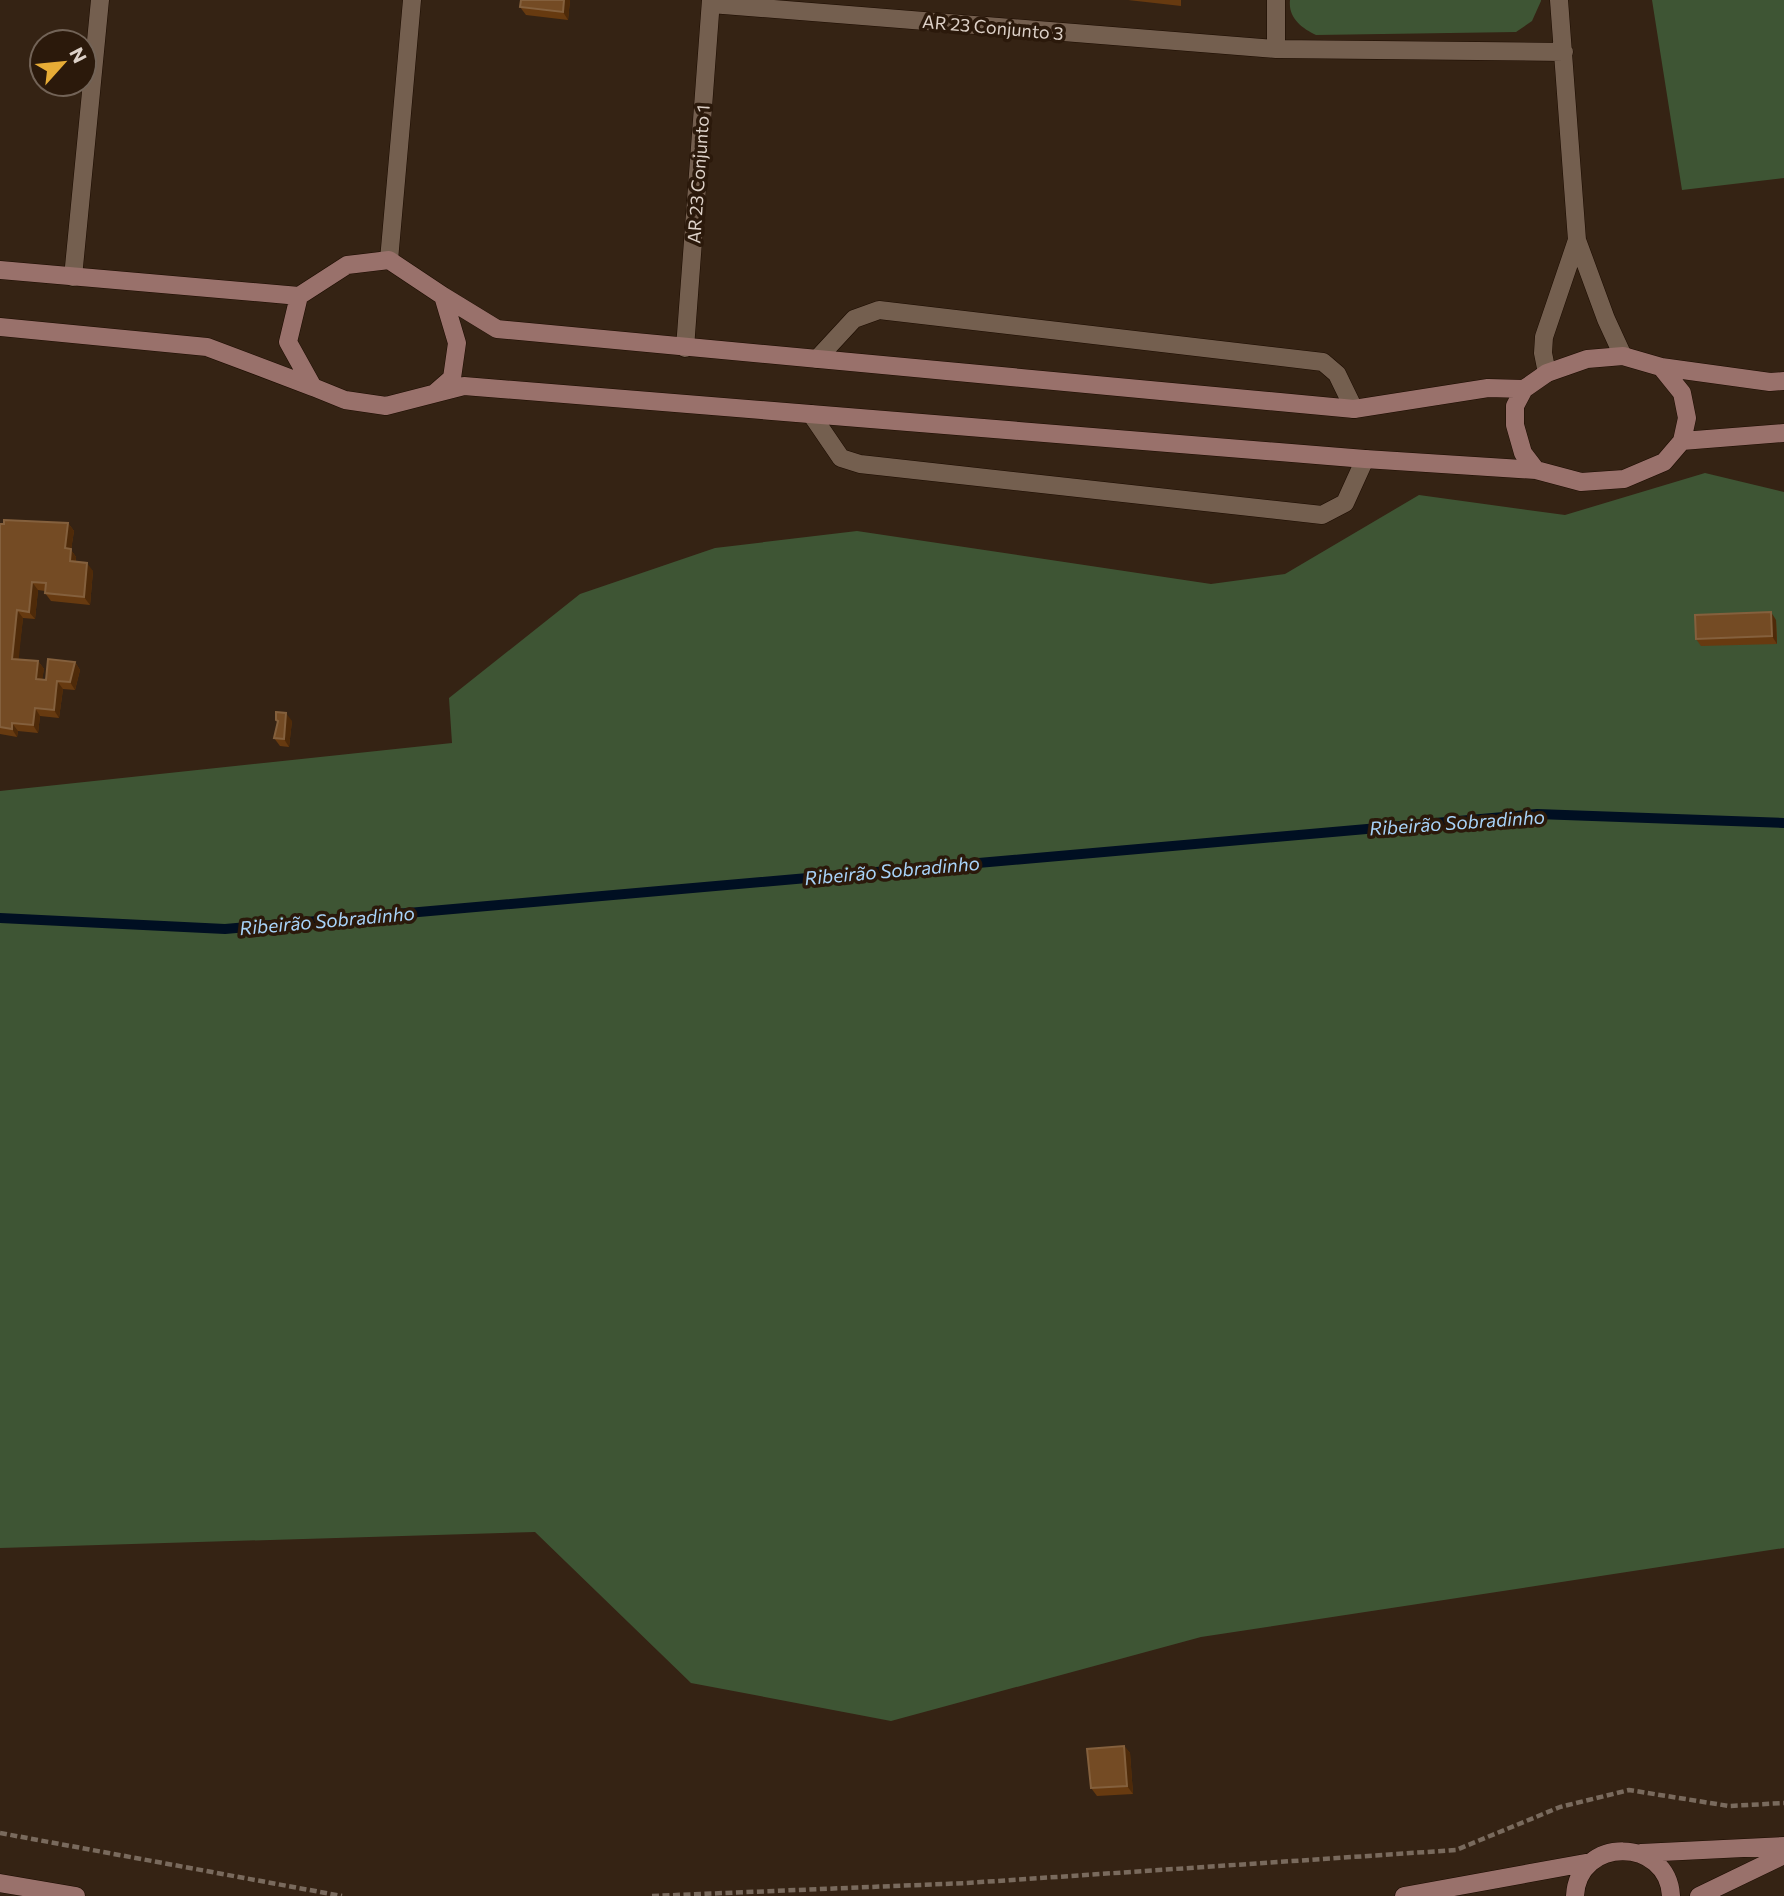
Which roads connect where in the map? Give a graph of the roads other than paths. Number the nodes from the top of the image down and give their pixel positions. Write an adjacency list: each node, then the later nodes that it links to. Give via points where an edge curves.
1 (100, 0): 11 (street)
2 (412, 0): 9 (street)
3 (1276, 0): 6 (street)
4 (1559, 0): 7 (street)
5 (711, 2): 6 (street, AR 23 Conjunto 3); 15 (street, AR 23 Conjunto 1)
6 (1276, 49): 7 (street, AR 23 Conjunto 3)
7 (1564, 52): 8 (street)
8 (1577, 240): 16 (street); 19 (street, via 1544,337)
9 (389, 260): 12 (street, via 347,265); 13 (street)
10 (0, 270): 11 (street)
11 (73, 277): 12 (street)
12 (299, 296): 21 (street, via 288,342)
13 (443, 296): 15 (street, via 497,329); 23 (street, via 457,343 452,378)
14 (0, 327): 21 (street, via 207,347)
15 (685, 348): 17 (street)
16 (1623, 356): 18 (street); 19 (street, via 1587,359)
17 (817, 359): 24 (street); 24 (street, via 854,319 878,310 1323,362 1337,374)
18 (1661, 367): 20 (street); 27 (street, via 1682,393 1687,418)
19 (1547, 373): 22 (street)
20 (1784, 381)
21 (313, 387): 23 (street, via 345,400 386,406)
22 (1524, 389): 24 (street, via 1488,388); 29 (street, via 1515,406 1515,425 1523,453)
23 (436, 392): 25 (street, via 464,386)
24 (1354, 409)
25 (811, 414): 28 (street); 28 (street, via 841,458 860,464 1322,515 1345,503)
26 (1784, 433): 27 (street)
27 (1682, 441): 29 (street, via 1664,462 1624,479 1581,482)
28 (1365, 459): 29 (street)
29 (1536, 470)
30 (1784, 1846): 31 (street)
31 (1639, 1853): 33 (street, via 1622,1850); 38 (street, via 1666,1875)
32 (1784, 1855): 39 (street)
33 (1591, 1862): 36 (street); 37 (street, via 1580,1875)
34 (0, 1883): 35 (street)
35 (76, 1896)
36 (1404, 1896)
37 (1575, 1896)
38 (1671, 1896)
39 (1699, 1896)

